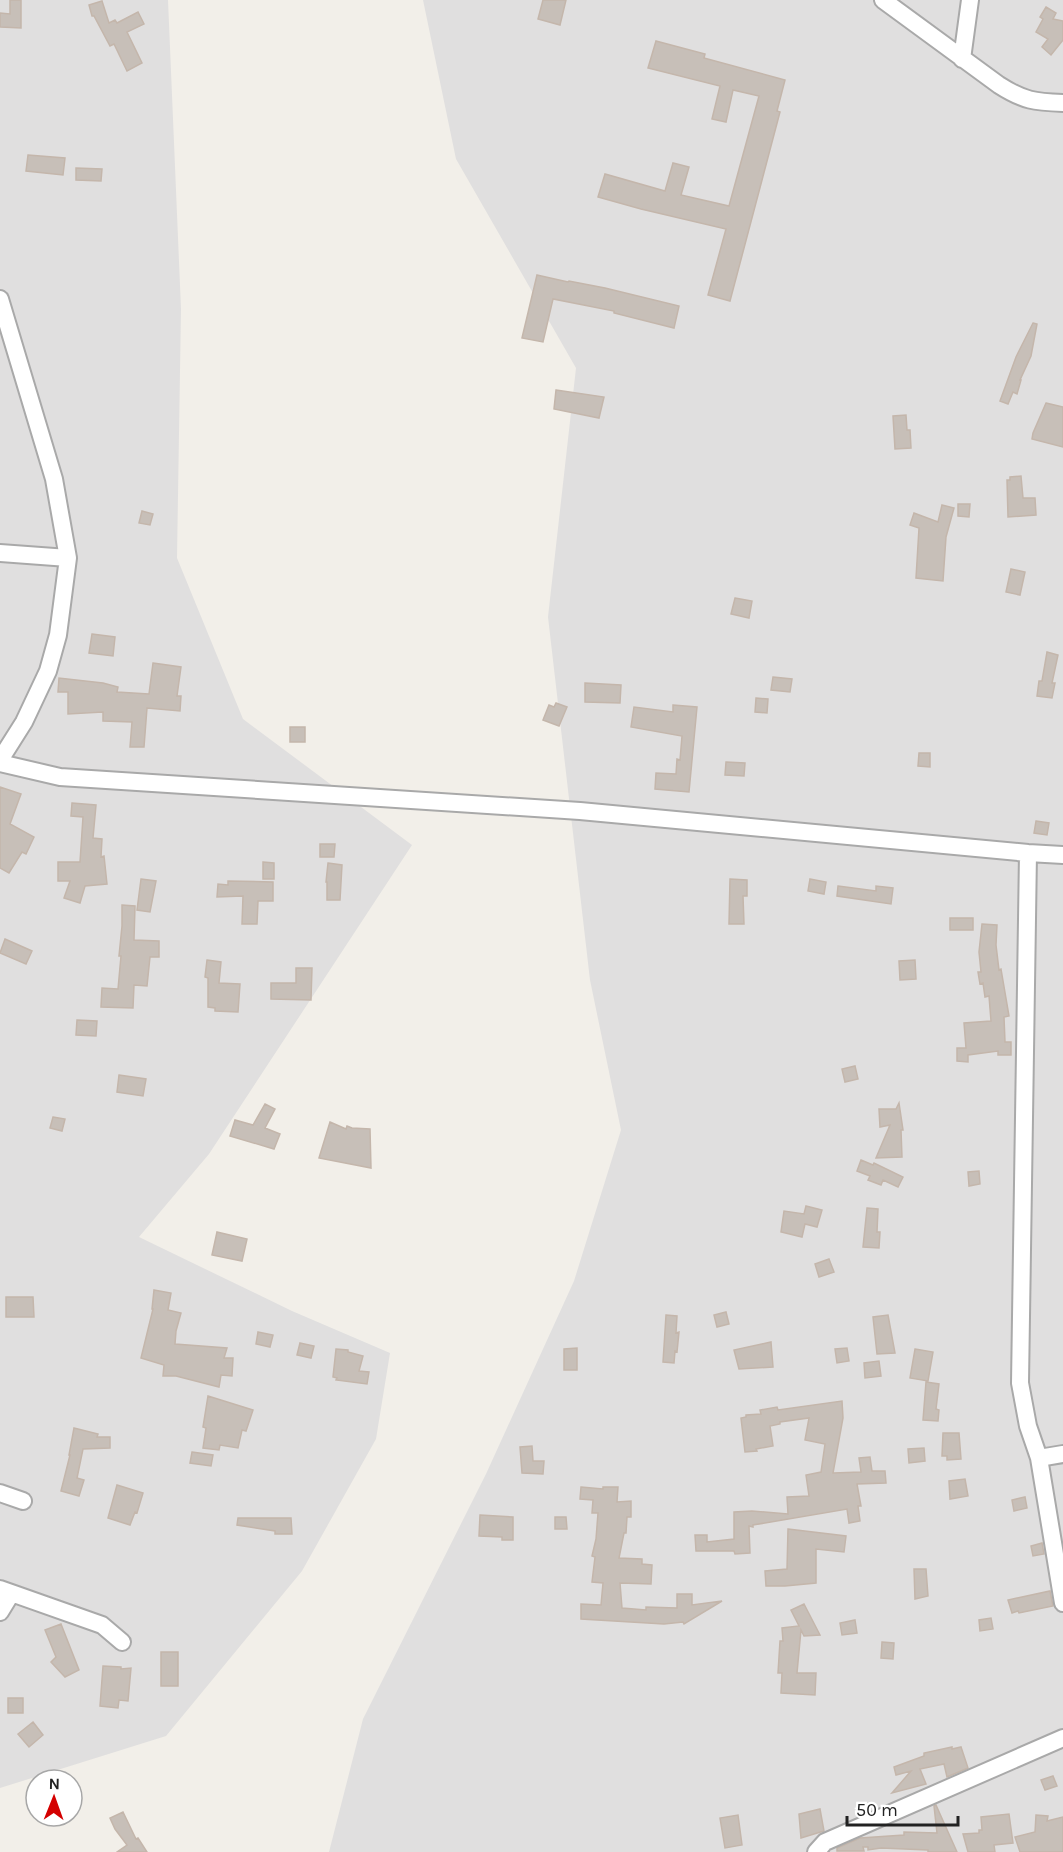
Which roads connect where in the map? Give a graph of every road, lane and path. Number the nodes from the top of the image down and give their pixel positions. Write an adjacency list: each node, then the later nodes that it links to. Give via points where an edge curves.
1 (884, 0): 3 (street)
2 (970, 0): 3 (street)
3 (962, 59): 4 (street, via 1017,97)
4 (1063, 103)
5 (0, 299): 7 (street, via 54,479)
6 (0, 553): 7 (street)
7 (68, 558): 8 (street, via 58,635 48,671)
8 (0, 761): 9 (street, via 60,777 580,811)
9 (1028, 853): 10 (street); 12 (street, via 1020,1383)
10 (1063, 855)
11 (1063, 1454): 12 (street)
12 (1039, 1458): 16 (street)
13 (0, 1493): 14 (street)
14 (22, 1501)
15 (5, 1592): 17 (street); 18 (street, via 102,1625)
16 (1063, 1603)
17 (0, 1612)
18 (122, 1642)
19 (1063, 1738): 20 (street, via 825,1842)
20 (816, 1852)

